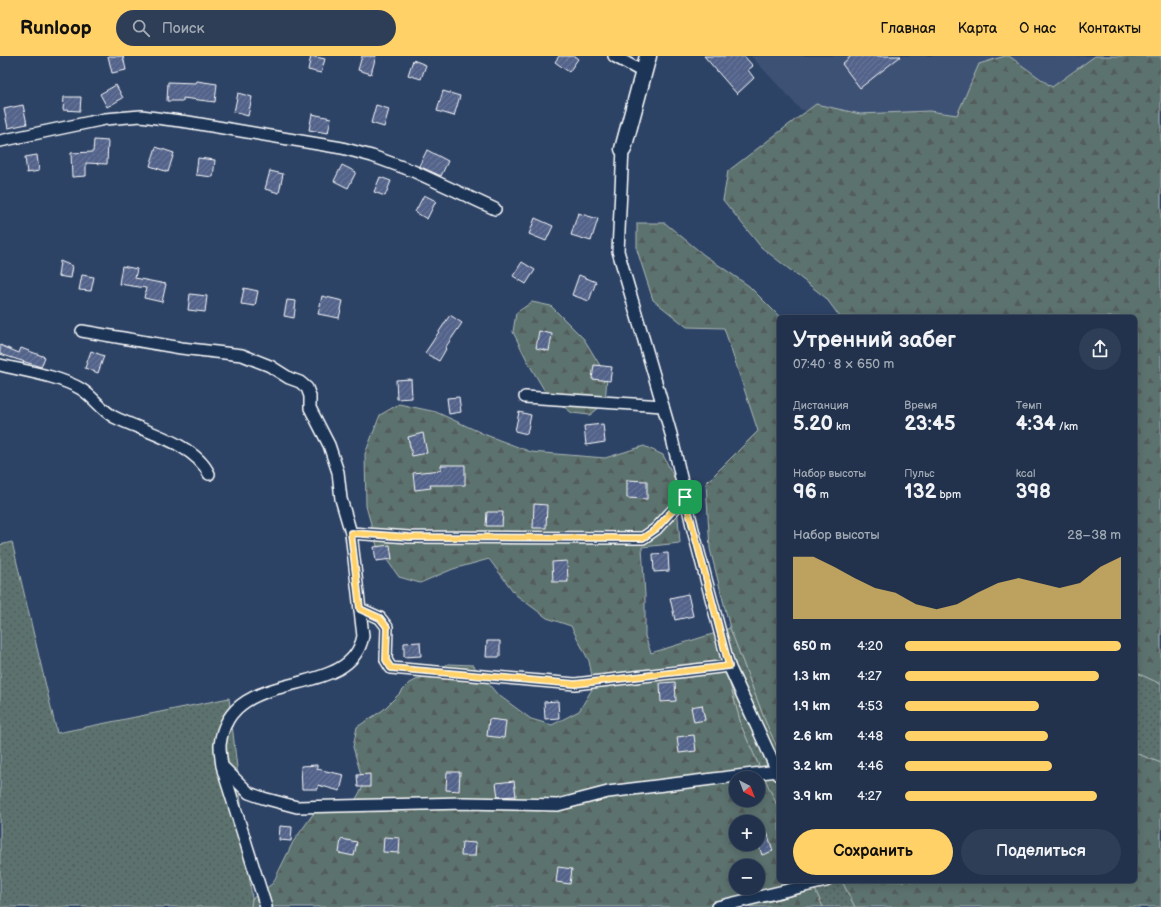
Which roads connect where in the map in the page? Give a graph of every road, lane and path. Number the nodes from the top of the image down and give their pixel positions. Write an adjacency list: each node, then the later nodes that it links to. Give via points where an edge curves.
1 (614, 56): 3 (street)
2 (648, 56): 3 (street)
3 (643, 72): 5 (street)
4 (0, 141): 6 (street, via 105,119 141,116 188,122 342,148 372,156 413,171)
5 (623, 149): 10 (street, via 618,251)
6 (495, 209)
7 (82, 331): 13 (street, via 181,348 242,355 300,382 307,388 310,408 338,472 341,499)
8 (0, 365): 11 (street, via 44,375 81,389 113,416 162,436 194,456)
9 (525, 397): 10 (street)
10 (663, 406): 12 (street)
11 (209, 474)
12 (685, 497): 13 (street, via 656,529 643,538 409,537); 15 (street)
13 (351, 533): 14 (street)
14 (360, 609): 15 (street, via 380,618 387,627 386,660 391,668 575,684); 16 (street, via 361,644 354,657 341,668 249,698 235,710 224,730 220,745)
15 (729, 666): 17 (street)
16 (222, 766): 18 (street, via 249,793 297,807 464,803 558,805 608,792); 20 (street)
17 (777, 771)
18 (777, 773)
19 (818, 883): 21 (street)
20 (266, 907)
21 (717, 907)

